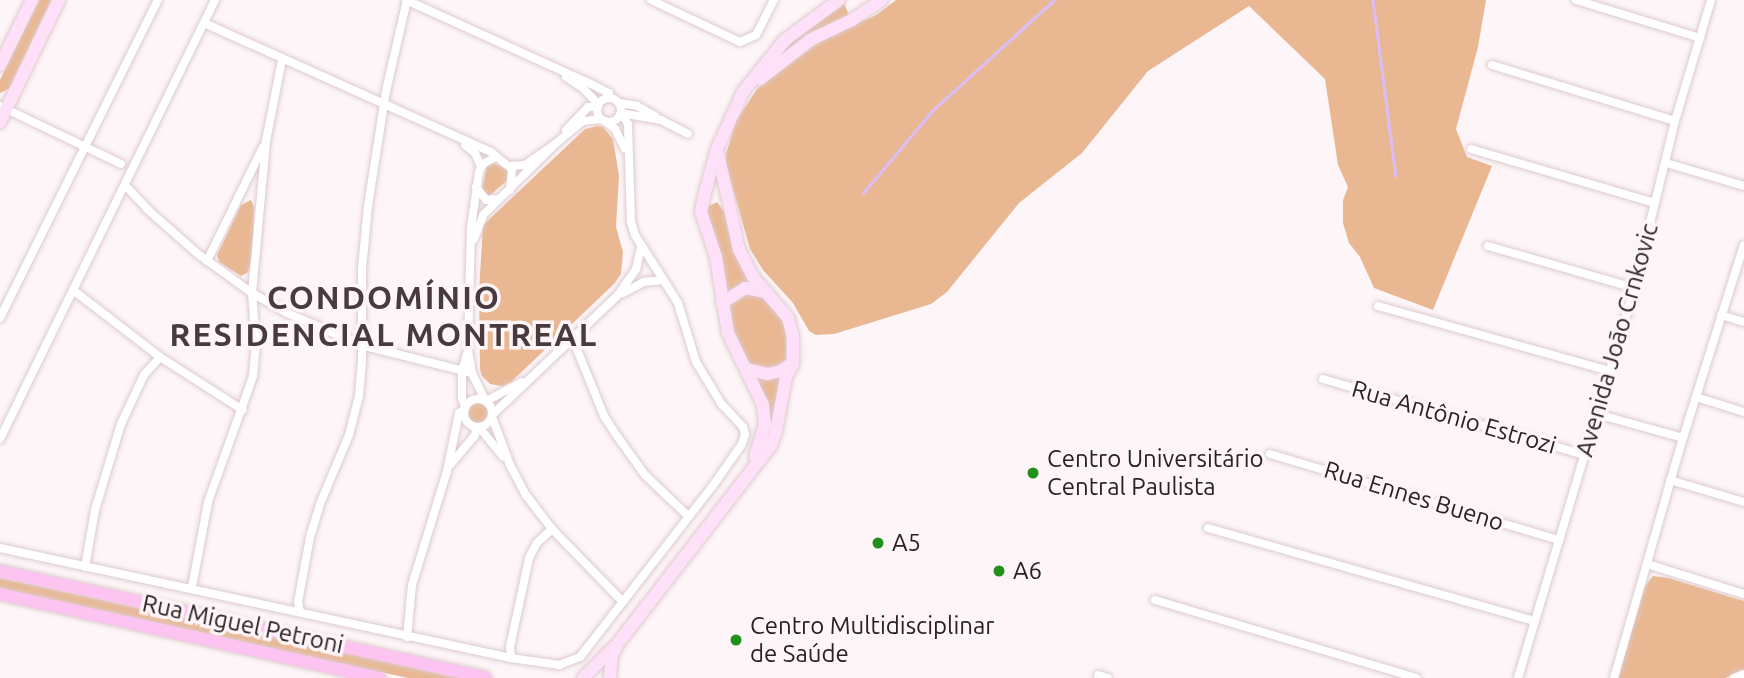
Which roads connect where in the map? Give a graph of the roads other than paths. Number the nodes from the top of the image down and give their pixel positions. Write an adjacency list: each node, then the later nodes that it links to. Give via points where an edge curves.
1 (32, 0): 17 (street)
2 (60, 0): 24 (street)
3 (158, 0): 38 (street)
4 (215, 0): 14 (street)
5 (406, 0): 19 (street); 22 (street)
6 (651, 0): 7 (street, via 734,41 756,35)
7 (774, 0)
8 (839, 0): 25 (street, via 785,40 760,68)
9 (847, 0): 13 (street, via 854,13)
10 (882, 0): 13 (street)
11 (1576, 0): 15 (street)
12 (1711, 0): 15 (street, Avenida João Crnkovic)
13 (861, 14): 25 (street, via 819,34 776,65)
14 (204, 23): 16 (street); 47 (street)
15 (1700, 37): 31 (street, Avenida João Crnkovic)
16 (282, 60): 22 (street); 36 (street)
17 (0, 65)
18 (1492, 65): 31 (street)
19 (559, 71): 20 (street, via 609,93); 23 (street)
20 (610, 98): 21 (street); 23 (street)
21 (619, 103): 26 (street); 29 (street, via 637,106)
22 (384, 104): 35 (street); 72 (street, via 368,206)
23 (598, 106): 28 (street); 34 (street, via 581,112)
24 (3, 107): 30 (street); 38 (street)
25 (735, 109): 39 (street)
26 (621, 113): 27 (street); 28 (street, via 617,120); 32 (street)
27 (651, 117): 29 (street); 32 (street)
28 (603, 120): 34 (street, via 583,121); 41 (street, via 615,129)
29 (661, 120): 33 (street)
30 (0, 121)
31 (1675, 121): 43 (street, Avenida João Crnkovic)
32 (628, 130): 41 (street)
33 (688, 134)
34 (565, 135): 37 (street)
35 (453, 136): 42 (street); 46 (street, via 475,153)
36 (266, 141): 59 (street); 64 (street)
37 (554, 145): 45 (street, via 525,164); 50 (street)
38 (84, 147): 44 (street); 69 (street)
39 (718, 149): 51 (street); 53 (street)
40 (1471, 149): 54 (street)
41 (627, 154): 57 (street, via 631,222)
42 (495, 157): 45 (street); 46 (street)
43 (1666, 163): 48 (street); 54 (street, Avenida João Crnkovic)
44 (121, 164)
45 (510, 166): 50 (street)
46 (481, 167): 49 (street)
47 (125, 185): 59 (street); 62 (street)
48 (1744, 186)
49 (476, 187): 52 (street, via 486,200); 58 (street)
50 (510, 190): 52 (street)
51 (704, 196): 53 (street, via 716,193); 66 (street, via 701,212 716,257)
52 (501, 197): 58 (street, via 480,218)
53 (729, 200): 63 (street, via 745,263)
54 (1655, 203): 61 (street, Avenida João Crnkovic)
55 (1744, 245): 68 (street)
56 (1488, 246): 61 (street)
57 (641, 247): 60 (street); 65 (street, via 636,269)
58 (472, 249): 73 (street)
59 (207, 261): 64 (street)
60 (663, 280): 65 (street, via 644,282); 99 (street, via 678,303 696,362 745,434)
61 (1634, 288): 78 (street, Avenida João Crnkovic)
62 (73, 290): 74 (street); 91 (street)
63 (767, 292): 66 (street, via 745,288); 75 (street, via 791,325)
64 (252, 293): 72 (street); 85 (street, via 255,360)
65 (618, 295): 71 (street)
66 (722, 303): 76 (street, via 728,333)
67 (1377, 306): 78 (street)
68 (1721, 315): 70 (street); 82 (street)
69 (0, 318)
70 (1744, 322)
71 (572, 337): 79 (street); 99 (street, via 604,416 645,475)
72 (361, 345): 77 (street); 112 (street, via 355,414 310,537)
73 (468, 351): 77 (street); 80 (street)
74 (160, 357): 85 (street); 105 (street, via 144,375 121,424 95,510)
75 (793, 363): 76 (street, via 767,374); 94 (street, via 771,445)
76 (747, 369): 94 (street, via 765,414 764,435)
77 (462, 371): 80 (street); 84 (street)
78 (1609, 371): 87 (street, Avenida João Crnkovic)
79 (535, 372): 83 (street); 88 (street)
80 (472, 373): 83 (street)
81 (1323, 379): 93 (street, Rua Antônio Estrozi)
82 (1696, 397): 86 (street); 90 (street)
83 (485, 400): 84 (street, via 471,400); 88 (street)
84 (465, 408): 89 (street, via 467,421); 96 (street, via 459,413)
85 (243, 410): 107 (street, via 208,502)
86 (1744, 412)
87 (1597, 414): 90 (street); 93 (street, Avenida João Crnkovic)
88 (492, 416): 89 (street); 95 (street)
89 (478, 427): 95 (street); 96 (street)
90 (1683, 438): 97 (street)
91 (0, 439)
92 (1269, 454): 102 (street, Rua Ennes Bueno)
93 (1584, 455): 102 (street, Avenida João Crnkovic)
94 (753, 464): 115 (street)
95 (510, 465): 101 (street)
96 (447, 471): 114 (street, via 412,585)
97 (1670, 480): 98 (street); 104 (street)
98 (1744, 502)
99 (688, 516): 111 (street)
100 (1208, 528): 113 (street)
101 (552, 529): 111 (street); 116 (street, via 529,558)
102 (1559, 540): 113 (street, Avenida João Crnkovic)
103 (0, 548): 105 (street)
104 (1647, 564): 109 (street); 126 (street)
105 (85, 567): 107 (street)
106 (0, 571): 120 (main road, Rua Miguel Petroni)
107 (192, 587): 112 (street)
108 (0, 594): 119 (main road, Rua Miguel Petroni)
109 (1744, 594)
110 (1155, 600): 124 (street)
111 (623, 603): 116 (street, via 585,653 572,662 559,665)
112 (300, 612): 114 (street)
113 (1534, 621): 125 (street, Avenida João Crnkovic)
114 (407, 637): 116 (street)
115 (619, 642): 121 (street); 122 (street, via 612,655)
116 (511, 658)
117 (1744, 674): 127 (street)
118 (1098, 675): 123 (street)
119 (380, 678)
120 (485, 678)
121 (583, 678)
122 (610, 678)
123 (1108, 678)
124 (1417, 678)
125 (1518, 678)
126 (1614, 678)
127 (1734, 678)

